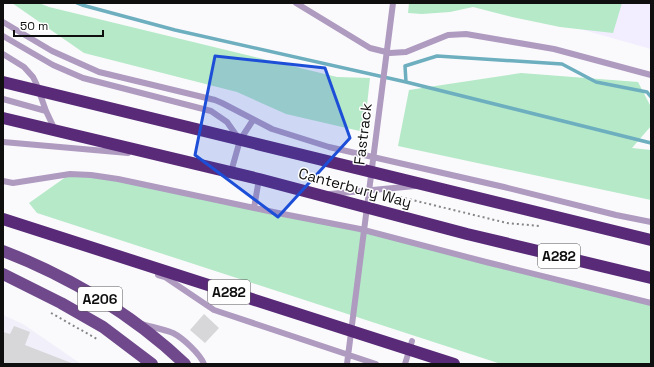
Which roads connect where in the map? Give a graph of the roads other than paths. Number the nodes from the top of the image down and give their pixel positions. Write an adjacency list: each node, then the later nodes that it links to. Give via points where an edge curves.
1 (296, 3): 6 (lane, via 370,48 390,53 406,52 448,36 466,34 554,49)
2 (393, 3): 36 (lane, Fastrack)
3 (3, 22): 12 (lane, via 52,51 99,72 214,100)
4 (3, 36): 14 (lane, via 83,78 211,111 227,122)
5 (3, 54): 8 (lane, via 24,67)
6 (651, 75)
7 (3, 82): 8 (highway, Canterbury Way / A282)
8 (39, 90): 10 (lane); 14 (highway, Canterbury Way / A282)
9 (3, 100): 10 (lane)
10 (46, 111): 13 (lane)
11 (3, 118): 13 (highway, Canterbury Way / A282)
12 (253, 120): 14 (lane); 24 (lane, via 272,129 329,147)
13 (55, 130): 16 (highway, Canterbury Way / A282)
14 (240, 140): 17 (lane); 20 (highway, Canterbury Way / A282)
15 (3, 142): 16 (lane)
16 (164, 156): 17 (highway, Canterbury Way / A282)
17 (231, 172): 18 (highway, Canterbury Way / A282)
18 (259, 179): 21 (highway, Canterbury Way / A282); 22 (lane)
19 (3, 181): 22 (lane, via 13,183 63,175 91,175)
20 (428, 184): 21 (lane); 26 (highway, Canterbury Way / A282)
21 (320, 195): 29 (highway, Canterbury Way / A282, via 467,234)
22 (254, 208): 30 (lane, via 360,229)
23 (3, 219): 39 (highway, A282)
24 (651, 222)
25 (3, 223): 37 (lane, via 164,277 214,310)
26 (651, 240)
27 (3, 251): 31 (main road, A206, via 70,282)
28 (3, 274): 33 (main road, A206, via 104,327)
29 (651, 278)
30 (651, 303)
31 (133, 321): 34 (main road, A206); 35 (lane, via 178,336 197,353)
32 (412, 341): 38 (lane)
33 (152, 364)
34 (185, 364)
35 (204, 364)
36 (347, 364)
37 (376, 364)
38 (405, 364)
39 (454, 364)

